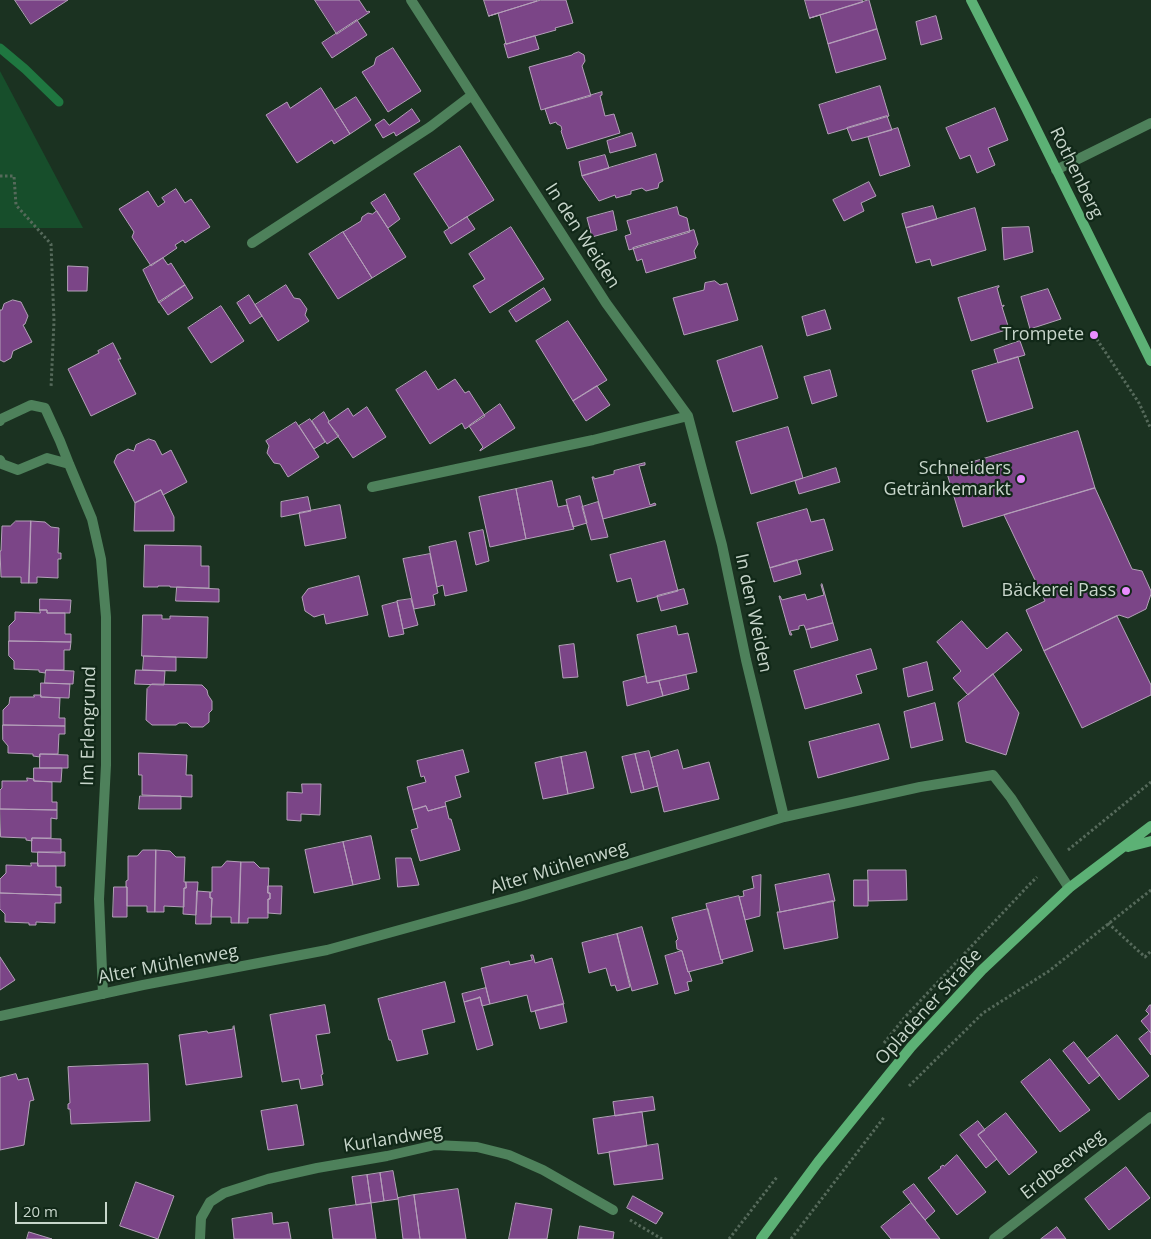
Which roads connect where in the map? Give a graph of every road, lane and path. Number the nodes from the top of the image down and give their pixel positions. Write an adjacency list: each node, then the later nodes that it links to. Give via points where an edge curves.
1 (411, 0): 3 (street, In den Weiden)
2 (971, 0): 5 (main road, Rothenberg)
3 (472, 95): 7 (street); 11 (street, In den Weiden, via 606,303)
4 (1151, 123): 5 (street)
5 (1056, 170): 9 (main road, Rothenberg)
6 (0, 176): 10 (path, via 14,176 16,205 51,244 54,322 51,395)
7 (252, 243)
8 (1094, 335): 13 (path, via 1139,403)
9 (1151, 361)
10 (45, 408): 12 (street, via 31,405); 15 (street, Im Erlengrund)
11 (688, 416): 16 (street, via 593,440); 17 (street, In den Weiden, via 722,546)
12 (0, 421)
13 (1151, 429)
14 (0, 460): 15 (street, via 2,464 18,470 47,458)
15 (69, 464): 25 (street, Im Erlengrund, via 92,519 101,559 106,617 106,765 99,899)
16 (372, 487)
17 (784, 817): 21 (street, Alter Mühlenweg, via 920,787 993,775 1012,798); 25 (street, Alter Mühlenweg, via 519,897 337,947)
18 (1151, 826): 20 (main road, Opladener Straße)
19 (1151, 841): 20 (main road)
20 (1122, 849): 21 (main road, Opladener Straße)
21 (1069, 888): 33 (main road, Opladener Straße, via 982,970 911,1047)
22 (1151, 890): 23 (path)
23 (1108, 923): 24 (path, via 1145,957); 27 (path, via 1049,971 983,1013)
24 (1151, 951)
25 (103, 994): 26 (street, Alter Mühlenweg)
26 (0, 1016)
27 (906, 1089)
28 (888, 1112): 34 (path)
29 (1151, 1117): 35 (street, Erdbeerweg)
30 (613, 1210): 31 (street, Kurlandweg, via 544,1170 509,1155 477,1147 435,1145 276,1178 224,1193 210,1202 201,1218); 32 (path)
31 (200, 1239)
32 (662, 1239)
33 (761, 1239)
34 (792, 1239)
35 (994, 1239)

